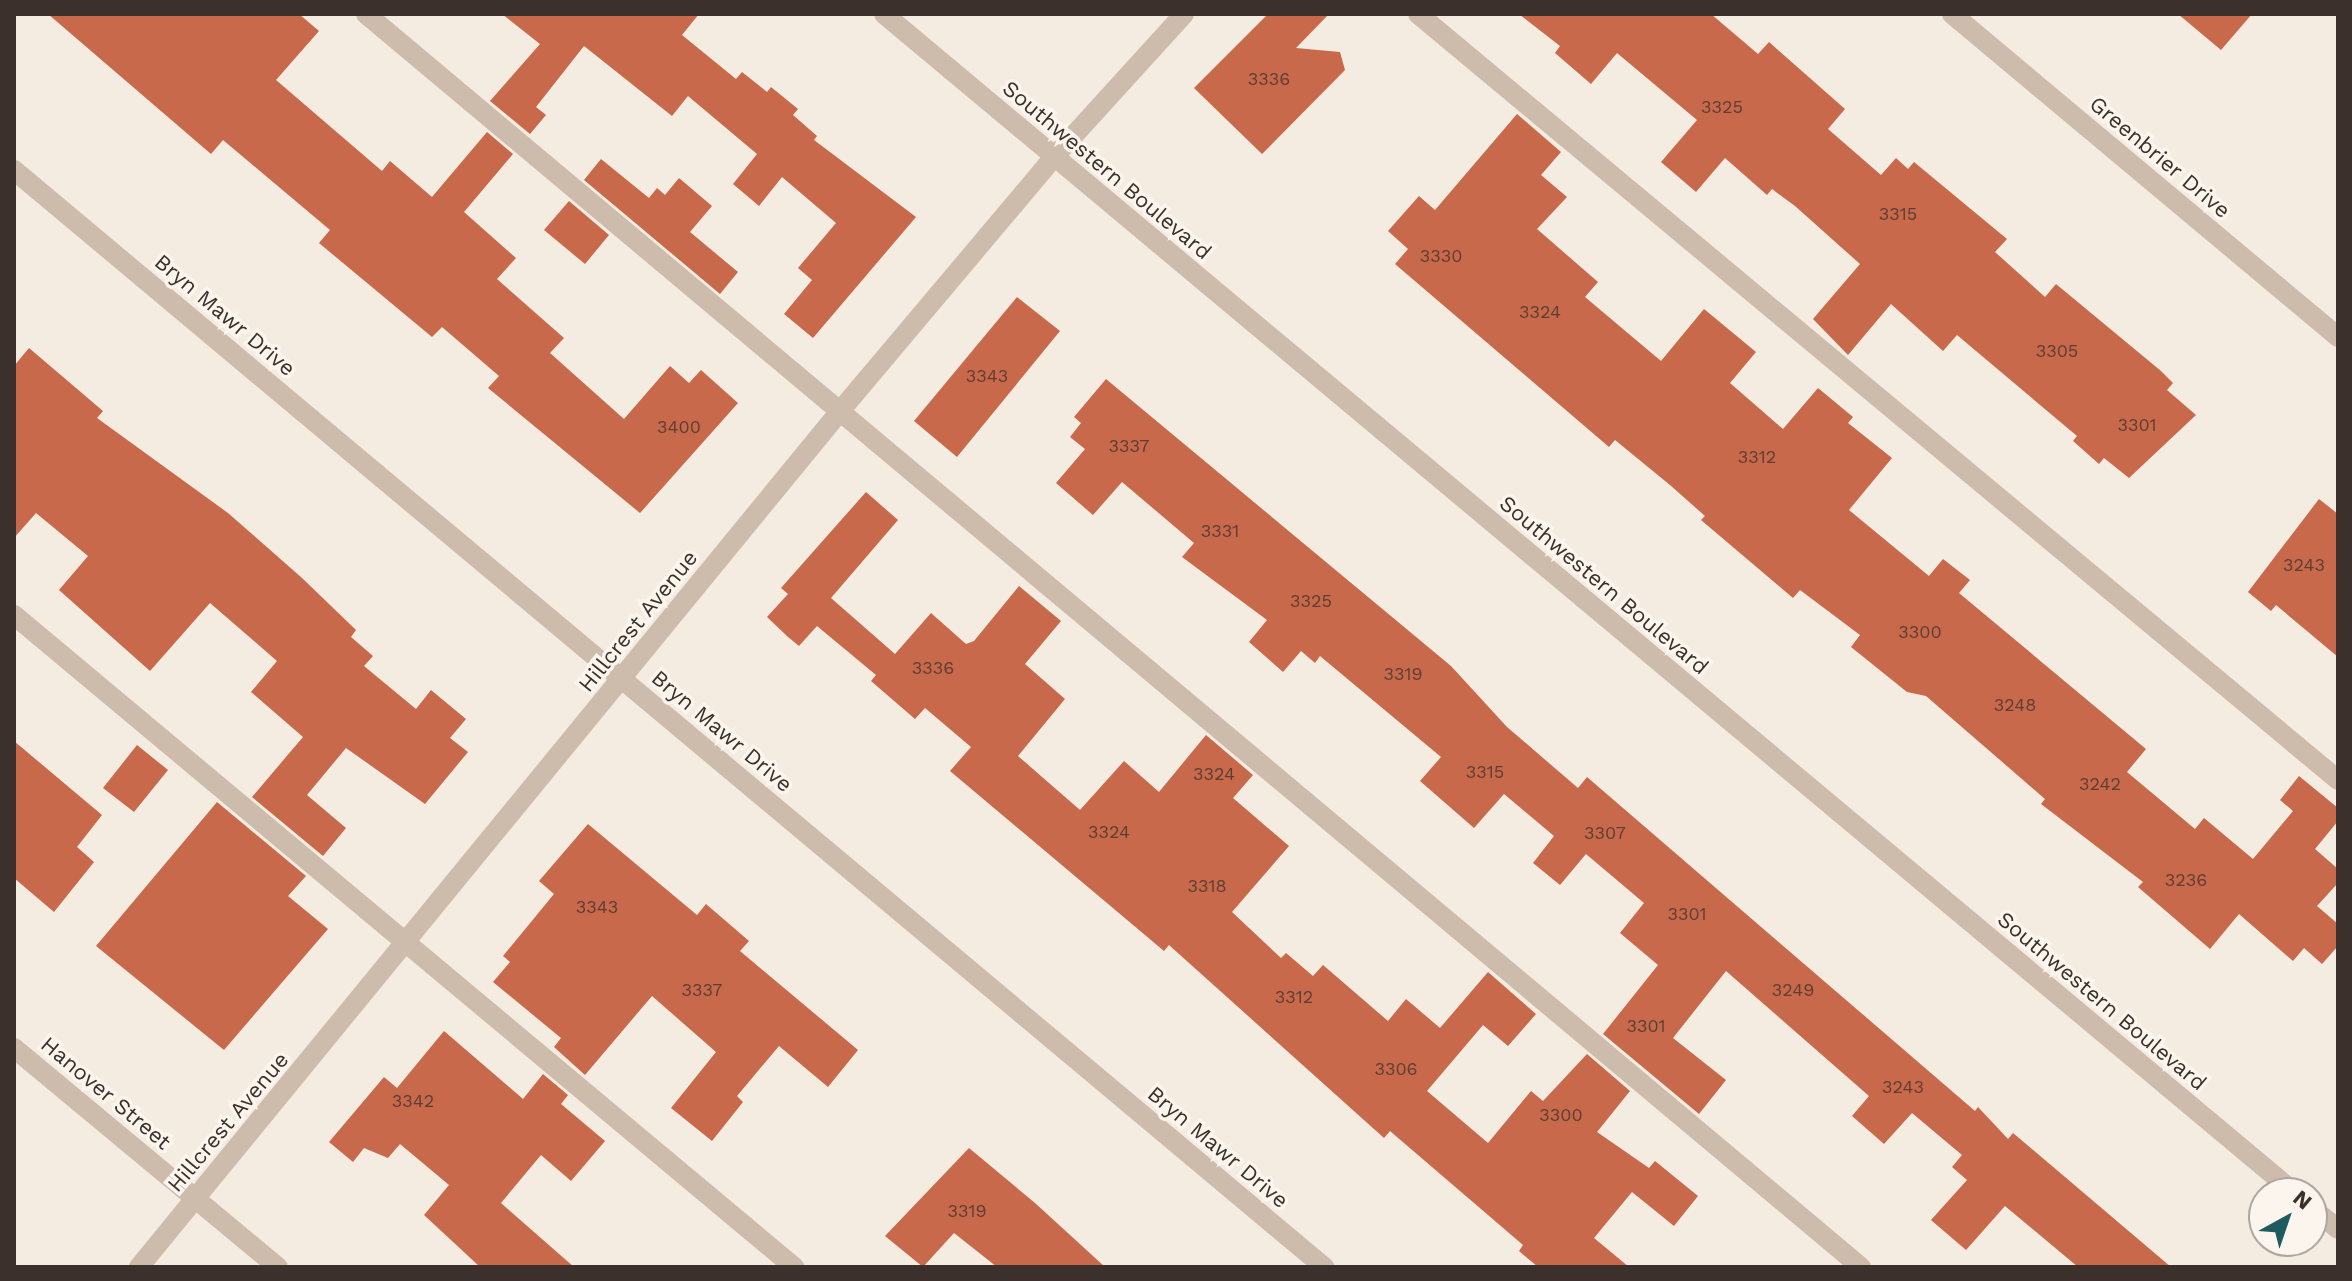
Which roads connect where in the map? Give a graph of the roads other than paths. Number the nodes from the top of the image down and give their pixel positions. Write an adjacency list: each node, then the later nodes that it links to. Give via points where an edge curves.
1 (366, 14): 9 (street)
2 (884, 14): 6 (street, Southwestern Boulevard)
3 (1184, 14): 6 (street, Hillcrest Avenue)
4 (1418, 14): 12 (street)
5 (1952, 14): 8 (street, Greenbrier Drive)
6 (1054, 157): 9 (street, Hillcrest Avenue); 15 (street, Southwestern Boulevard)
7 (14, 170): 11 (street, Bryn Mawr Drive)
8 (2338, 337)
9 (841, 410): 11 (street, Hillcrest Avenue); 21 (street)
10 (14, 615): 13 (street)
11 (622, 678): 13 (street, Hillcrest Avenue); 20 (street, Bryn Mawr Drive)
12 (2338, 780)
13 (408, 944): 16 (street, Hillcrest Avenue); 19 (street)
14 (14, 1048): 16 (street, Hanover Street)
15 (2276, 1177)
16 (196, 1198): 17 (street, Hillcrest Avenue); 18 (street, Hanover Street)
17 (139, 1267)
18 (278, 1267)
19 (794, 1267)
20 (1324, 1267)
21 (1861, 1267)

